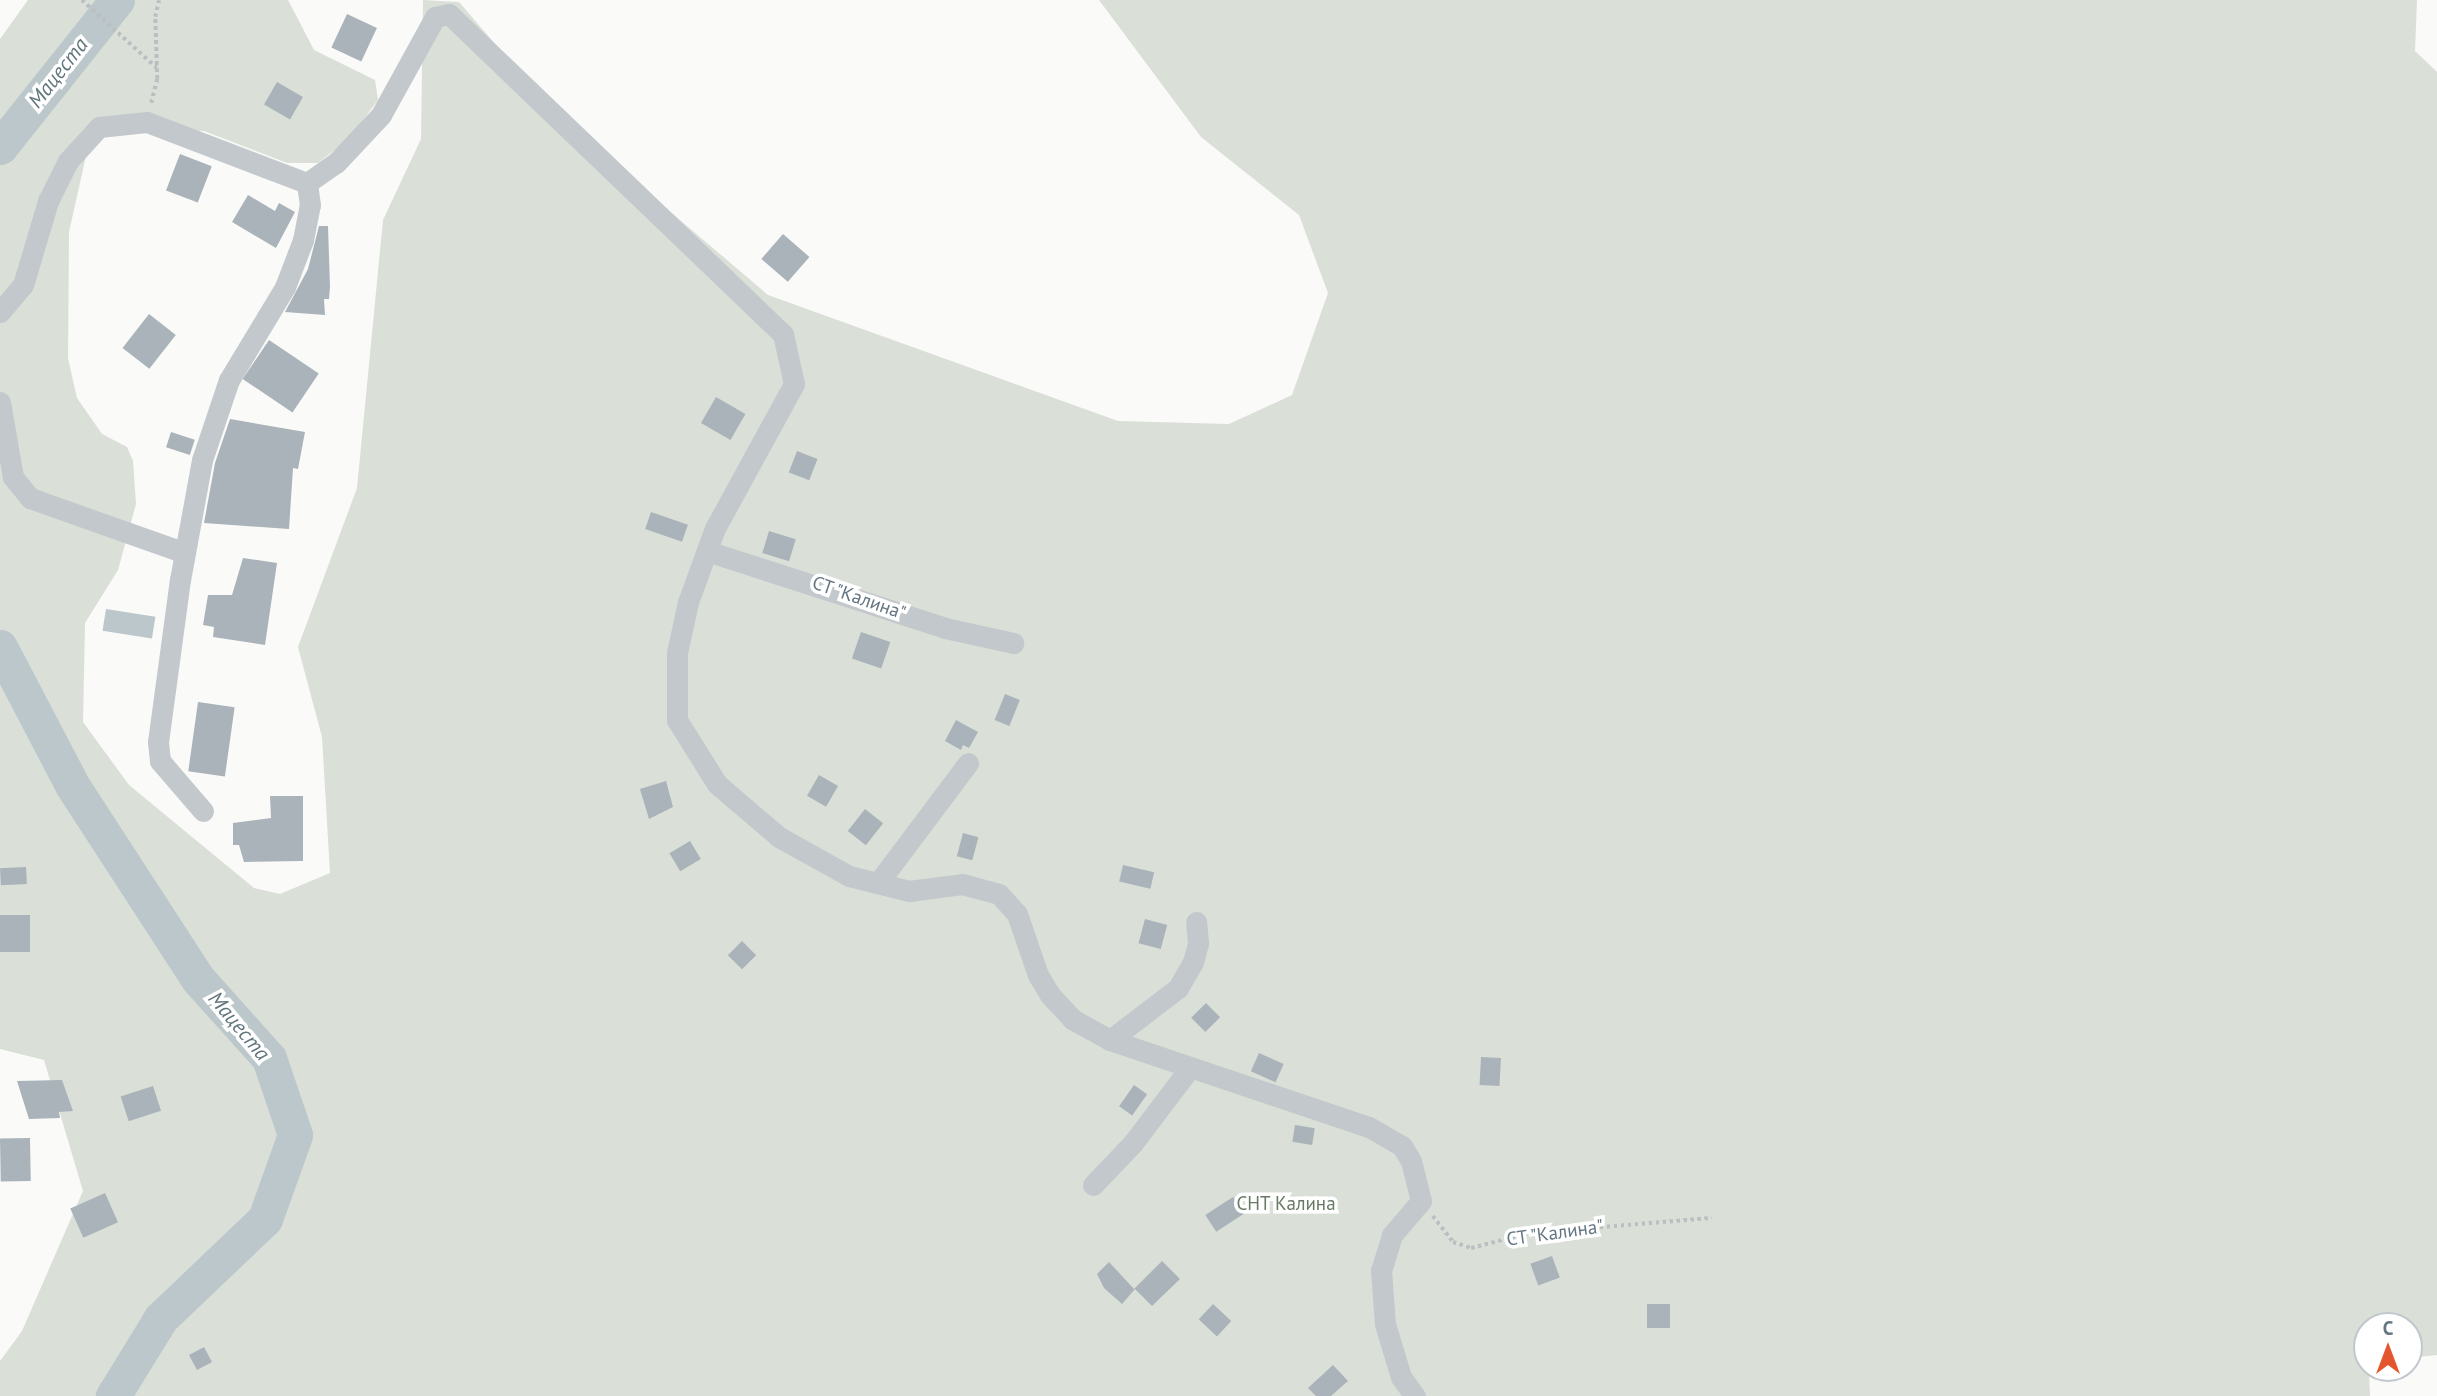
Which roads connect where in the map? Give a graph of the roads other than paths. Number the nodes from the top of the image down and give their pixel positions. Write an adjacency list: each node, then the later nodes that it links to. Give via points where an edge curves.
1 (307, 183): 2 (street, via 147,122 99,127 68,161 48,201 23,285); 4 (street, via 336,163 381,115 435,17 449,14 783,334 794,384); 5 (street, via 310,205 303,240 285,287 229,380 202,460)
2 (0, 312)
3 (0, 402): 5 (street, via 13,477 30,498)
4 (707, 551): 6 (street, СТ "Калина", via 945,628); 9 (street, via 688,602 677,653 677,720 717,784 779,837 849,876)
5 (185, 554): 8 (street, via 158,742 160,761)
6 (1013, 643)
7 (968, 763): 9 (street)
8 (203, 811)
9 (878, 883): 11 (street, via 909,891 962,884 999,894 1017,914 1038,975 1050,995 1072,1019)
10 (1196, 922): 11 (street, via 1198,943 1193,962 1178,988)
11 (1110, 1040): 12 (street)
12 (1189, 1069): 13 (street, via 1133,1143); 14 (street, via 1389,1136 1411,1161 1421,1201 1392,1236 1381,1270 1385,1324 1401,1377)
13 (1093, 1185)
14 (1415, 1396)

